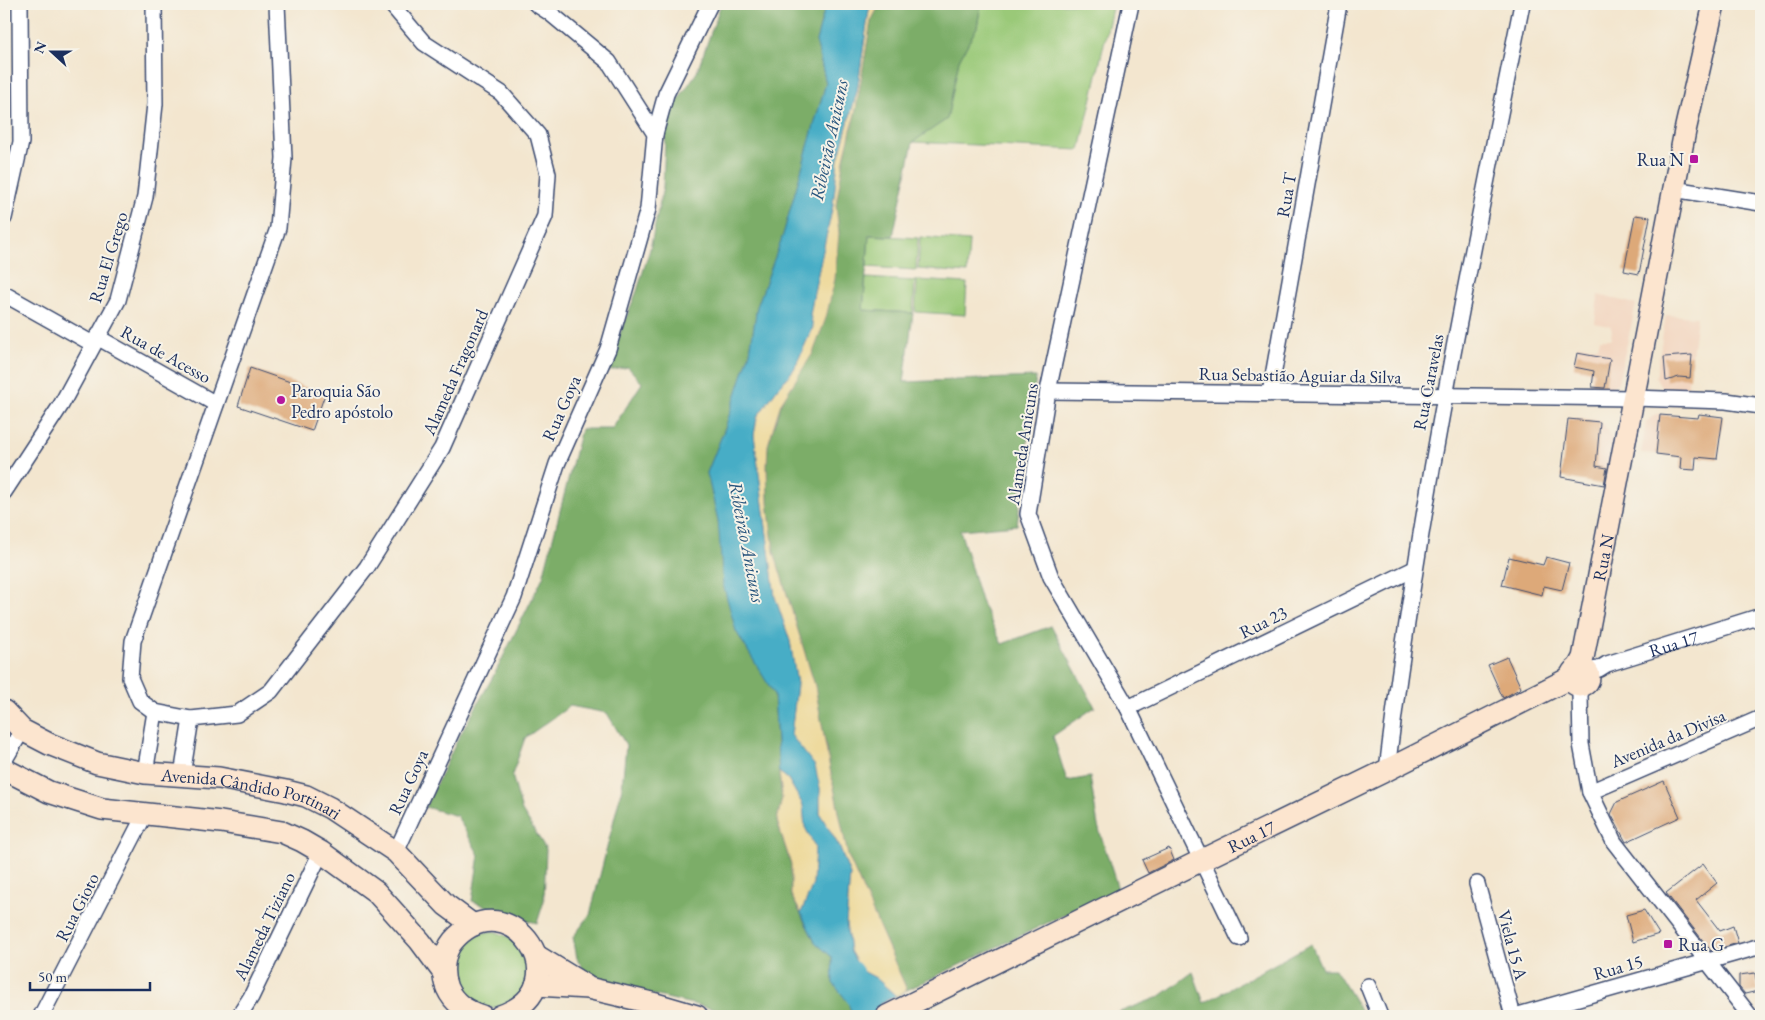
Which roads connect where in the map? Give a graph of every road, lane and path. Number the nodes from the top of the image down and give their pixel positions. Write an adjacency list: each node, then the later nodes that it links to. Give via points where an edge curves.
1 (20, 4): 14 (street, via 22,142)
2 (154, 4): 16 (street, Rua El Grego, via 155,104 145,197 118,300)
3 (277, 4): 21 (street, via 284,158 278,228)
4 (391, 4): 31 (street, Alameda Fragonard, via 424,43 501,93 538,135 548,174 544,216 442,448 368,568 271,691 237,714)
5 (536, 4): 11 (street, via 609,62)
6 (710, 4): 11 (street, Rua Goya, via 666,94)
7 (1131, 4): 17 (street, Alameda Anicuns)
8 (1339, 4): 18 (street, Rua T)
9 (1522, 4): 19 (street, Rua Caravelas)
10 (1714, 4): 12 (street, Rua N)
11 (654, 134): 41 (street, Rua Goya, via 648,209 608,349 557,464 514,597)
12 (1674, 189): 13 (street); 20 (street, Rua N)
13 (1761, 202)
14 (4, 218)
15 (4, 294): 16 (street, Rua de Acesso)
16 (95, 341): 21 (street, Rua de Acesso); 23 (street, Rua El Grego, via 61,405)
17 (1048, 392): 18 (street, Rua Sebastião Aguiar da Silva); 27 (street, Alameda Anicuns, via 1028,514 1051,577)
18 (1270, 393): 19 (street, Rua Sebastião Aguiar da Silva)
19 (1444, 395): 20 (street, Rua Sebastião Aguiar da Silva); 24 (street, Rua Caravelas)
20 (1633, 398): 22 (street, Rua Sebastião Aguiar da Silva, via 1726,401); 26 (street, Rua N)
21 (216, 404): 29 (street, via 134,641 130,678 140,701)
22 (1761, 406)
23 (4, 492)
24 (1414, 569): 27 (street, Rua 23); 35 (street, Rua Caravelas)
25 (1761, 616): 26 (street, Rua 17, via 1607,664)
26 (1580, 677): 35 (street, Rua 17); 38 (street, Rua N, via 1581,744)
27 (1128, 708): 42 (street, Alameda Anicuns)
28 (4, 711): 32 (street, Avenida Cândido Portinari)
29 (155, 712): 31 (street, Alameda Fragonard); 36 (street)
30 (1761, 718): 38 (street, Avenida da Divisa)
31 (191, 719): 37 (street)
32 (22, 730): 33 (street); 36 (street, Avenida Cândido Portinari, via 97,763)
33 (4, 761)
34 (4, 769): 39 (street, Avenida Cândido Portinari, via 50,792 102,809)
35 (1387, 770): 42 (street, Rua 17)
36 (145, 773): 37 (street, Avenida Cândido Portinari)
37 (182, 775): 41 (street, Avenida Cândido Portinari, via 219,778 306,796)
38 (1590, 792): 48 (street, Rua N, via 1614,842)
39 (145, 814): 40 (street, Avenida Cândido Portinari, via 282,832); 56 (street, Rua Gioto)
40 (320, 852): 49 (street, Avenida Cândido Portinari, via 376,892); 57 (street, Alameda Tiziano)
41 (396, 852): 44 (street, Avenida Cândido Portinari, via 446,905)
42 (1202, 860): 45 (street, Alameda Anicuns); 60 (street, Rua 17)
43 (1477, 884): 62 (street, Viela 15 A)
44 (473, 925): 47 (street, via 488,922 519,930); 49 (street, via 451,944)
45 (1239, 938)
46 (1761, 946): 48 (street, Rua 15)
47 (537, 956): 50 (street); 52 (street)
48 (1707, 962): 62 (street, Rua 15); 63 (street)
49 (443, 972): 53 (street, Avenida Cândido Portinari)
50 (536, 985): 52 (street); 55 (street, via 523,1005)
51 (1368, 986): 61 (street)
52 (588, 988): 54 (street)
53 (457, 1009): 58 (street)
54 (663, 1010): 59 (street)
55 (508, 1015)
56 (41, 1016)
57 (239, 1016)
58 (482, 1016)
59 (697, 1016)
60 (887, 1016)
61 (1380, 1016)
62 (1514, 1016)
63 (1750, 1016)

